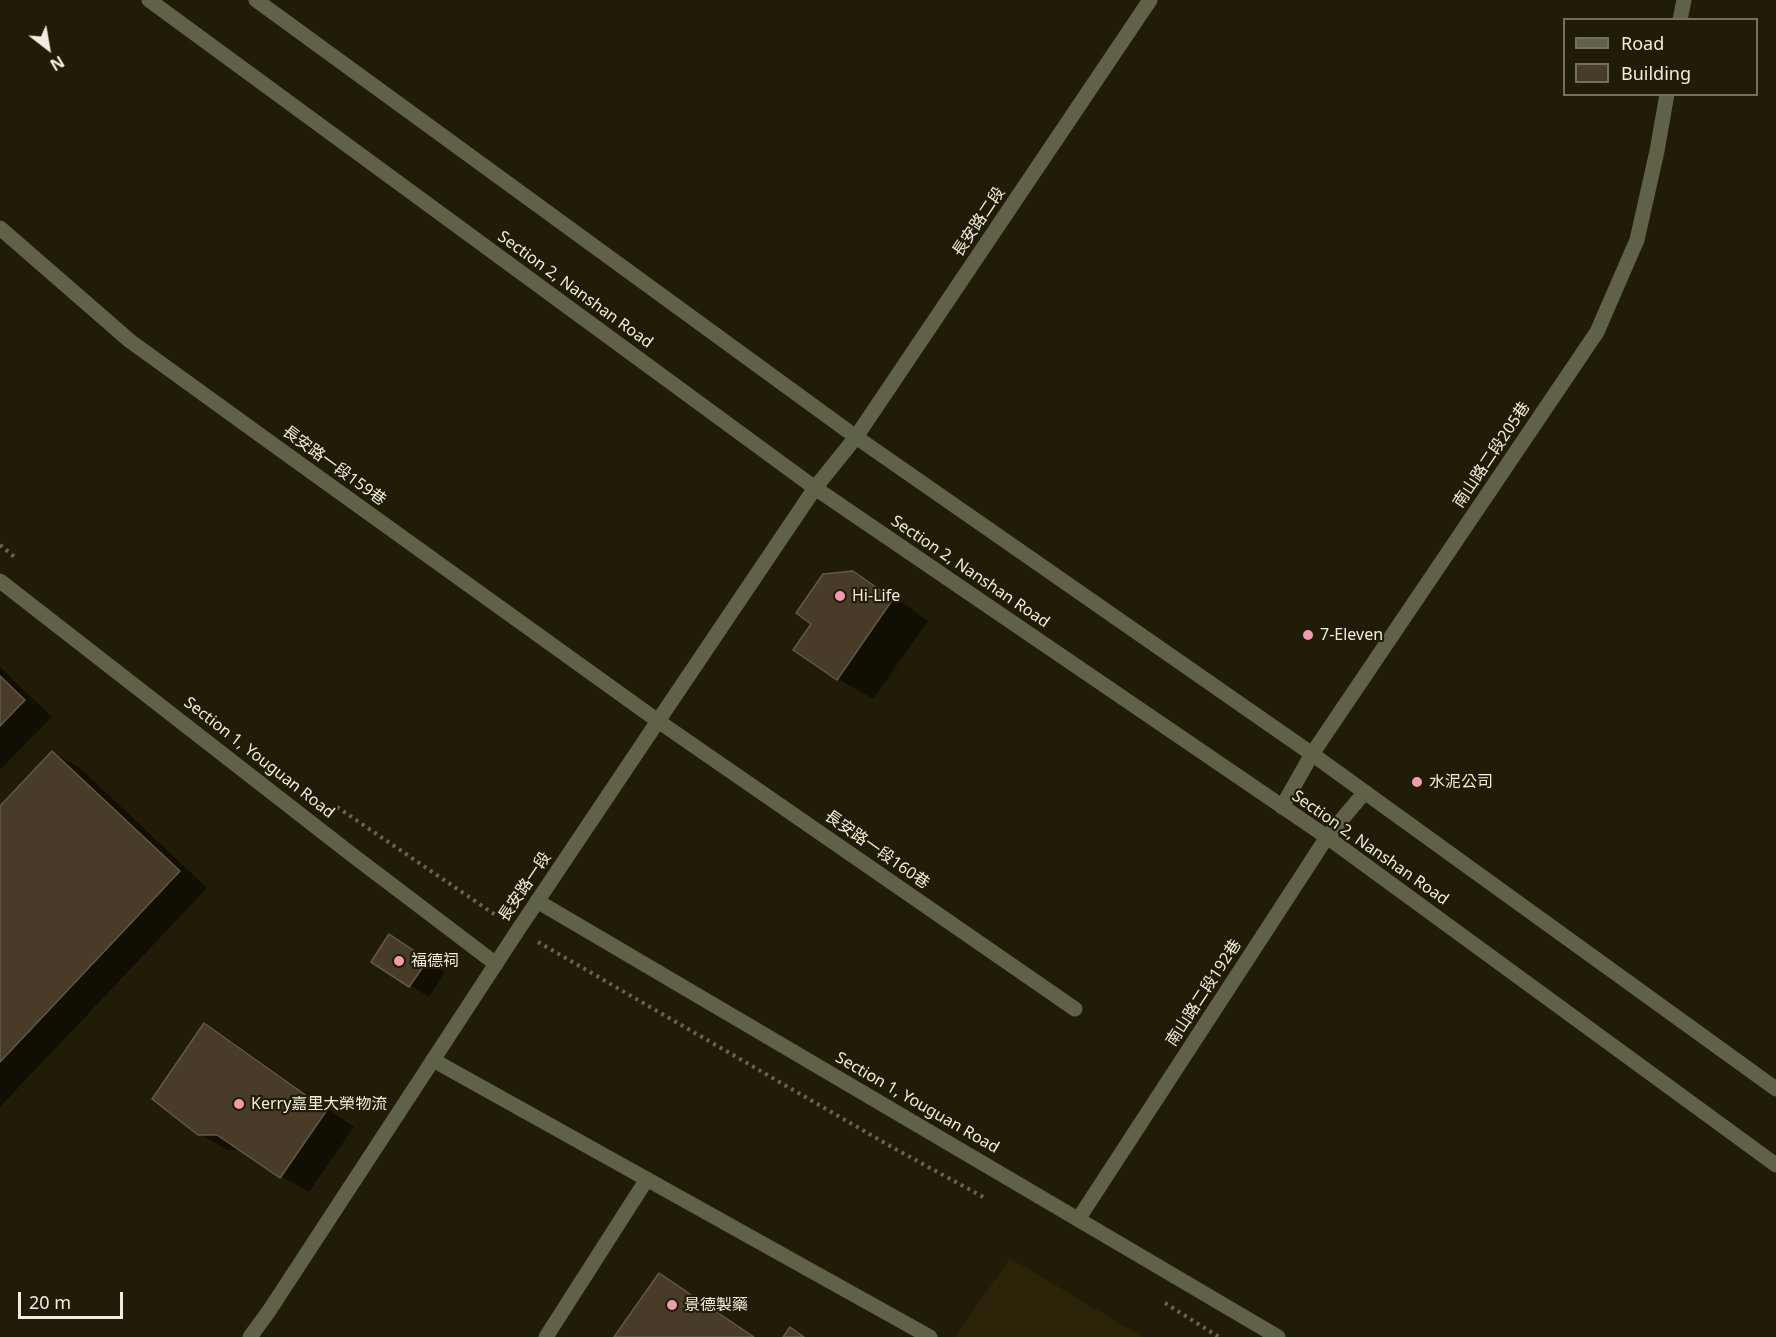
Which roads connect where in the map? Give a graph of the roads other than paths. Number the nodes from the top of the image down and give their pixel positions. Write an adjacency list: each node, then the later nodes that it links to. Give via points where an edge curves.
1 (149, 0): 10 (street, Section 2, Nanshan Road)
2 (256, 0): 8 (street)
3 (1150, 0): 8 (street, 長安路二段)
4 (1684, 0): 5 (street)
5 (1680, 18)
6 (1667, 96): 13 (street, 南山路二段205巷, via 1637,240 1597,332)
7 (0, 228): 12 (street, 長安路一段159巷, via 130,341)
8 (856, 437): 9 (street, 長安路二段); 13 (street)
9 (836, 462): 10 (street, 長安路一段)
10 (815, 488): 12 (street, 長安路一段); 15 (street, Section 2, Nanshan Road)
11 (0, 580): 18 (street, Section 1, Youguan Road)
12 (658, 721): 17 (street, 長安路一段); 19 (street, 長安路一段160巷)
13 (1312, 754): 14 (street); 15 (street, 南山路二段205巷)
14 (1365, 792): 16 (street, 南山路二段192巷); 21 (street)
15 (1282, 807): 16 (street, Section 2, Nanshan Road)
16 (1327, 837): 22 (street, Section 2, Nanshan Road); 24 (street, 南山路二段192巷)
17 (537, 901): 18 (street, 長安路一段); 24 (street, Section 1, Youguan Road)
18 (496, 964): 20 (street, 長安路一段)
19 (1075, 1009)
20 (433, 1060): 23 (street); 25 (street, 長安路一段)
21 (1776, 1089)
22 (1776, 1165)
23 (647, 1179): 26 (street); 27 (street)
24 (1079, 1218): 28 (street, Section 1, Youguan Road)
25 (250, 1337)
26 (546, 1337)
27 (930, 1337)
28 (1278, 1337)

